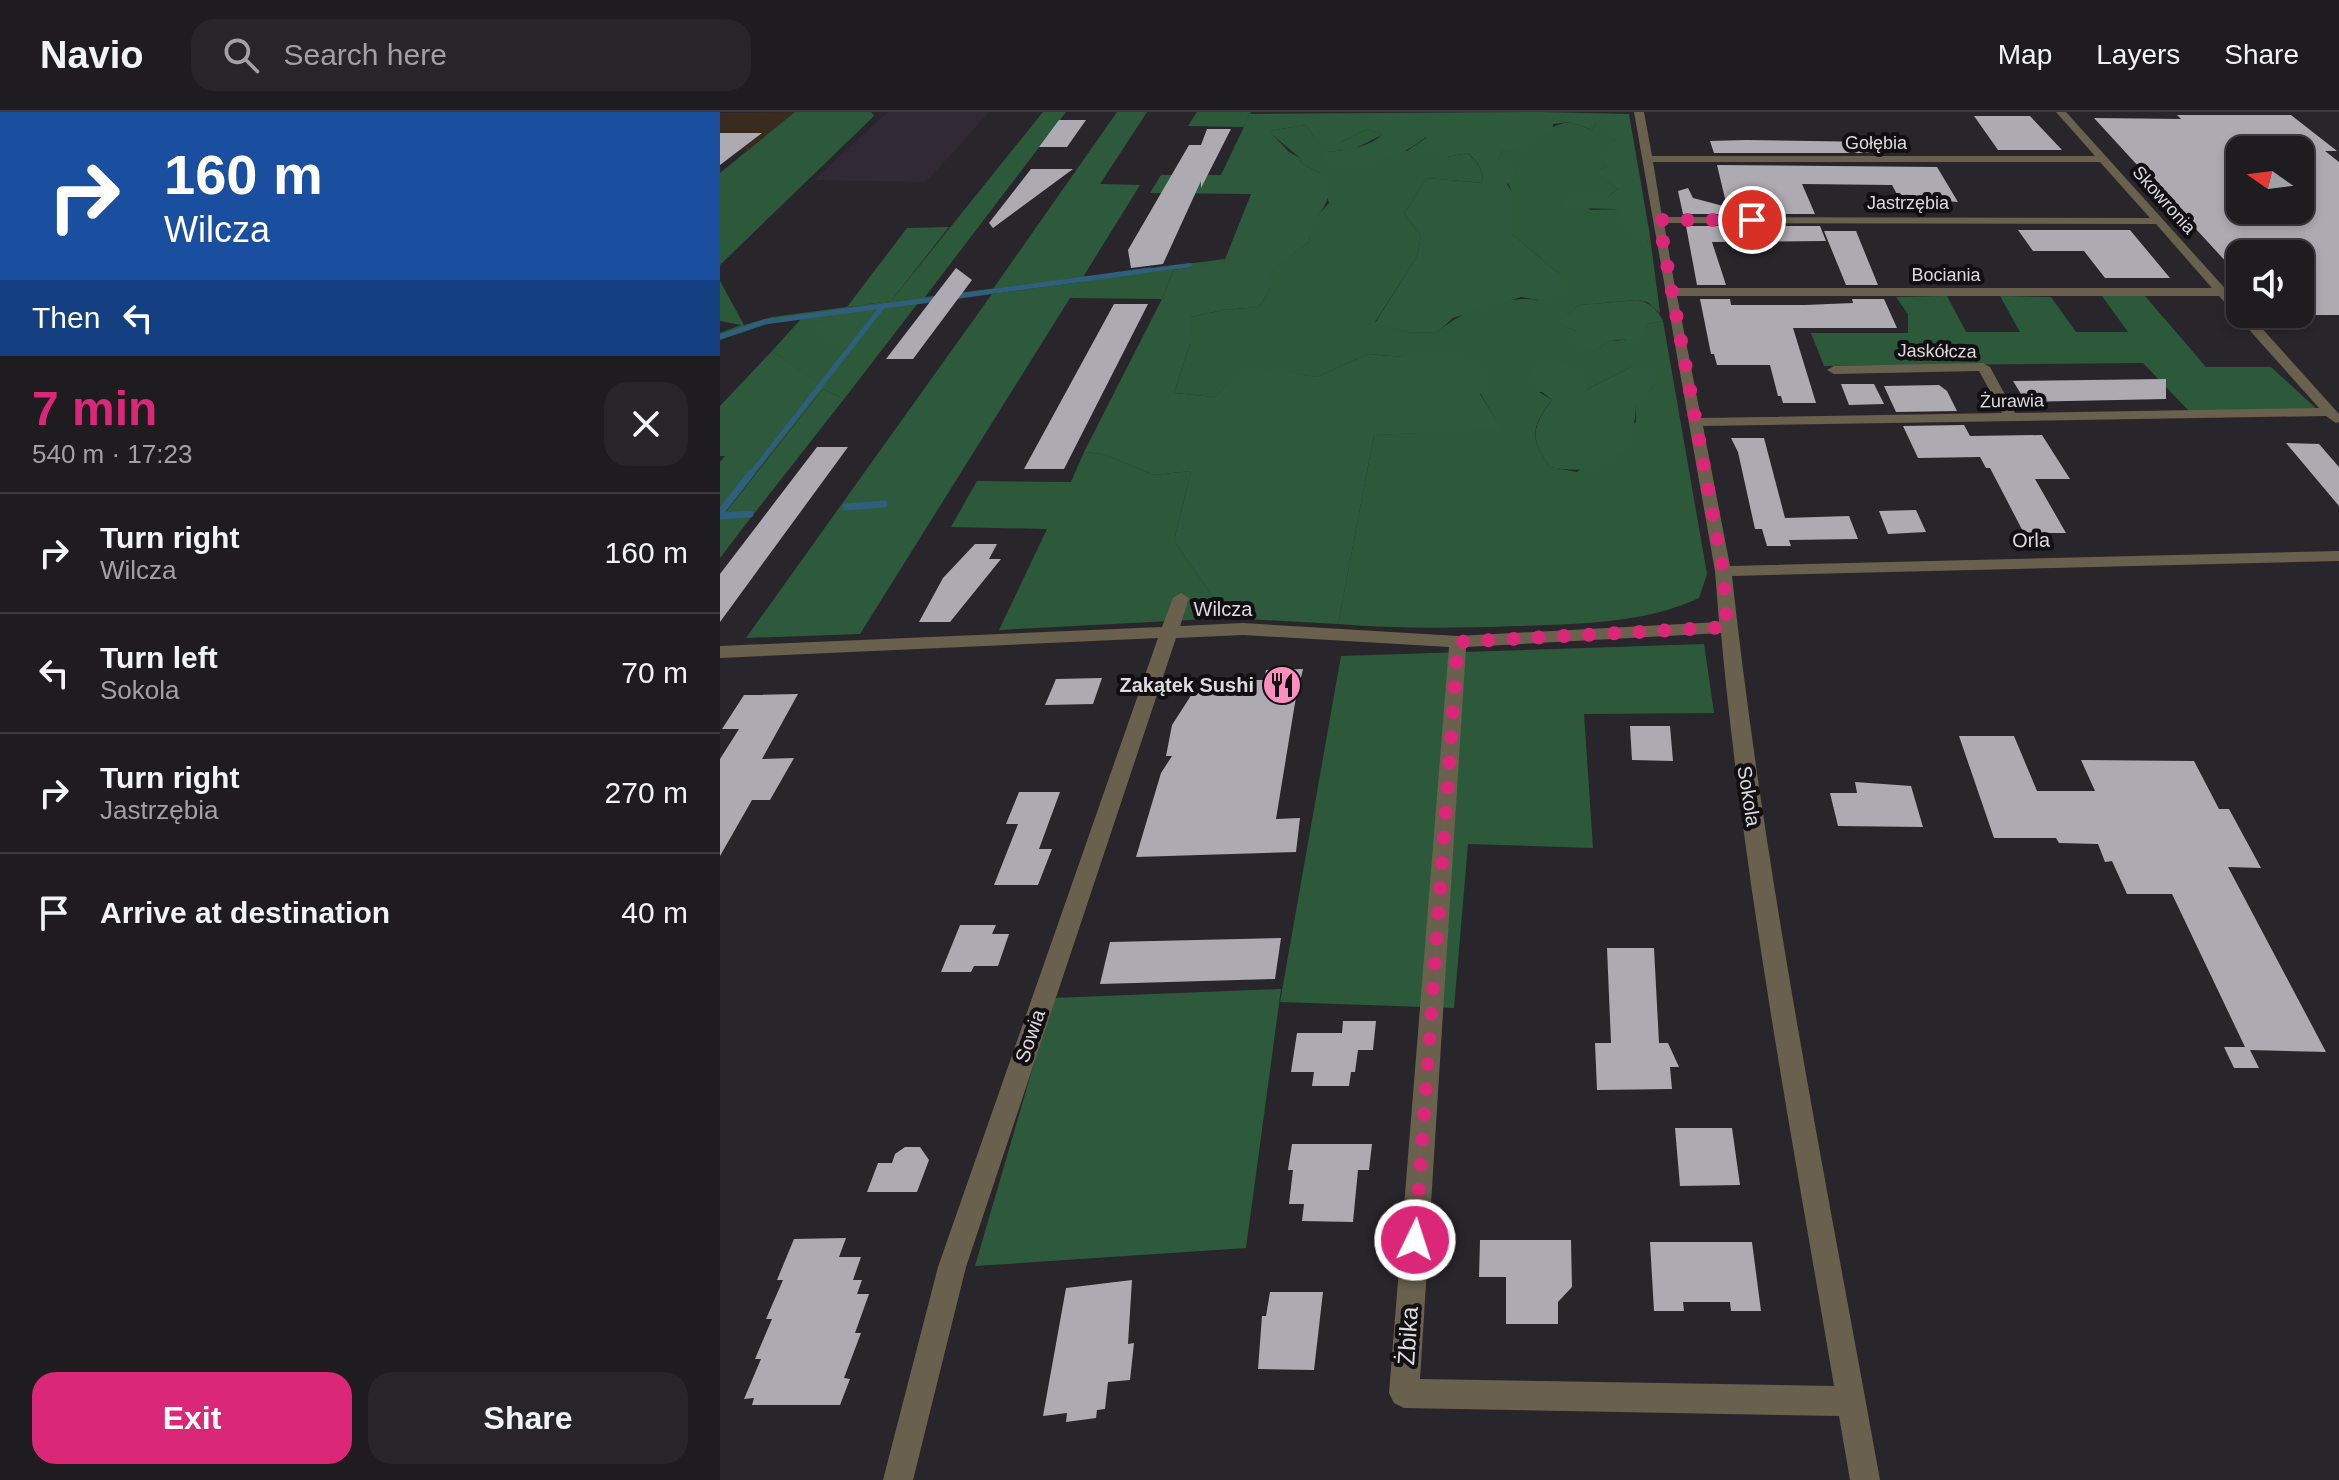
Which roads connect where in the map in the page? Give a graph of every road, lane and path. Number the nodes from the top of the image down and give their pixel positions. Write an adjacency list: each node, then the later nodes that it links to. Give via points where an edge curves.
1 (1639, 112): 3 (street, Sokola)
2 (2061, 112): 4 (street, Skowronia)
3 (1648, 159): 4 (street, Gołębia); 5 (street, Sokola)
4 (2104, 159): 6 (street, Skowronia)
5 (1659, 220): 6 (street, Jastrzębia); 7 (street, Sokola)
6 (2158, 221): 8 (street, Skowronia)
7 (1670, 292): 8 (street, Bociania); 14 (street, Sokola)
8 (2222, 292): 9 (street, Skowronia)
9 (2226, 296)
10 (2255, 328): 12 (street, Skowronia)
11 (1834, 370): 13 (street, Jaskółcza, via 1983,367)
12 (2335, 417): 13 (street, Żurawia)
13 (2012, 419): 14 (street, Żurawia)
14 (1694, 422): 16 (street, Sokola)
15 (2339, 556): 16 (street, Orla)
16 (1723, 571): 18 (street, Sokola)
17 (1181, 598): 19 (street, Sowia)
18 (1727, 627): 20 (street, Wilcza); 22 (street, Sokola, via 1779,987)
19 (1170, 632): 20 (street, Wilcza, via 1243,629); 21 (street, Wilcza); 23 (street, Sowia, via 952,1267)
20 (1458, 642): 22 (street, Żbika, via 1404,1393)
21 (720, 652)
22 (1851, 1401): 24 (street, Sokola)
23 (898, 1480)
24 (1865, 1480)

